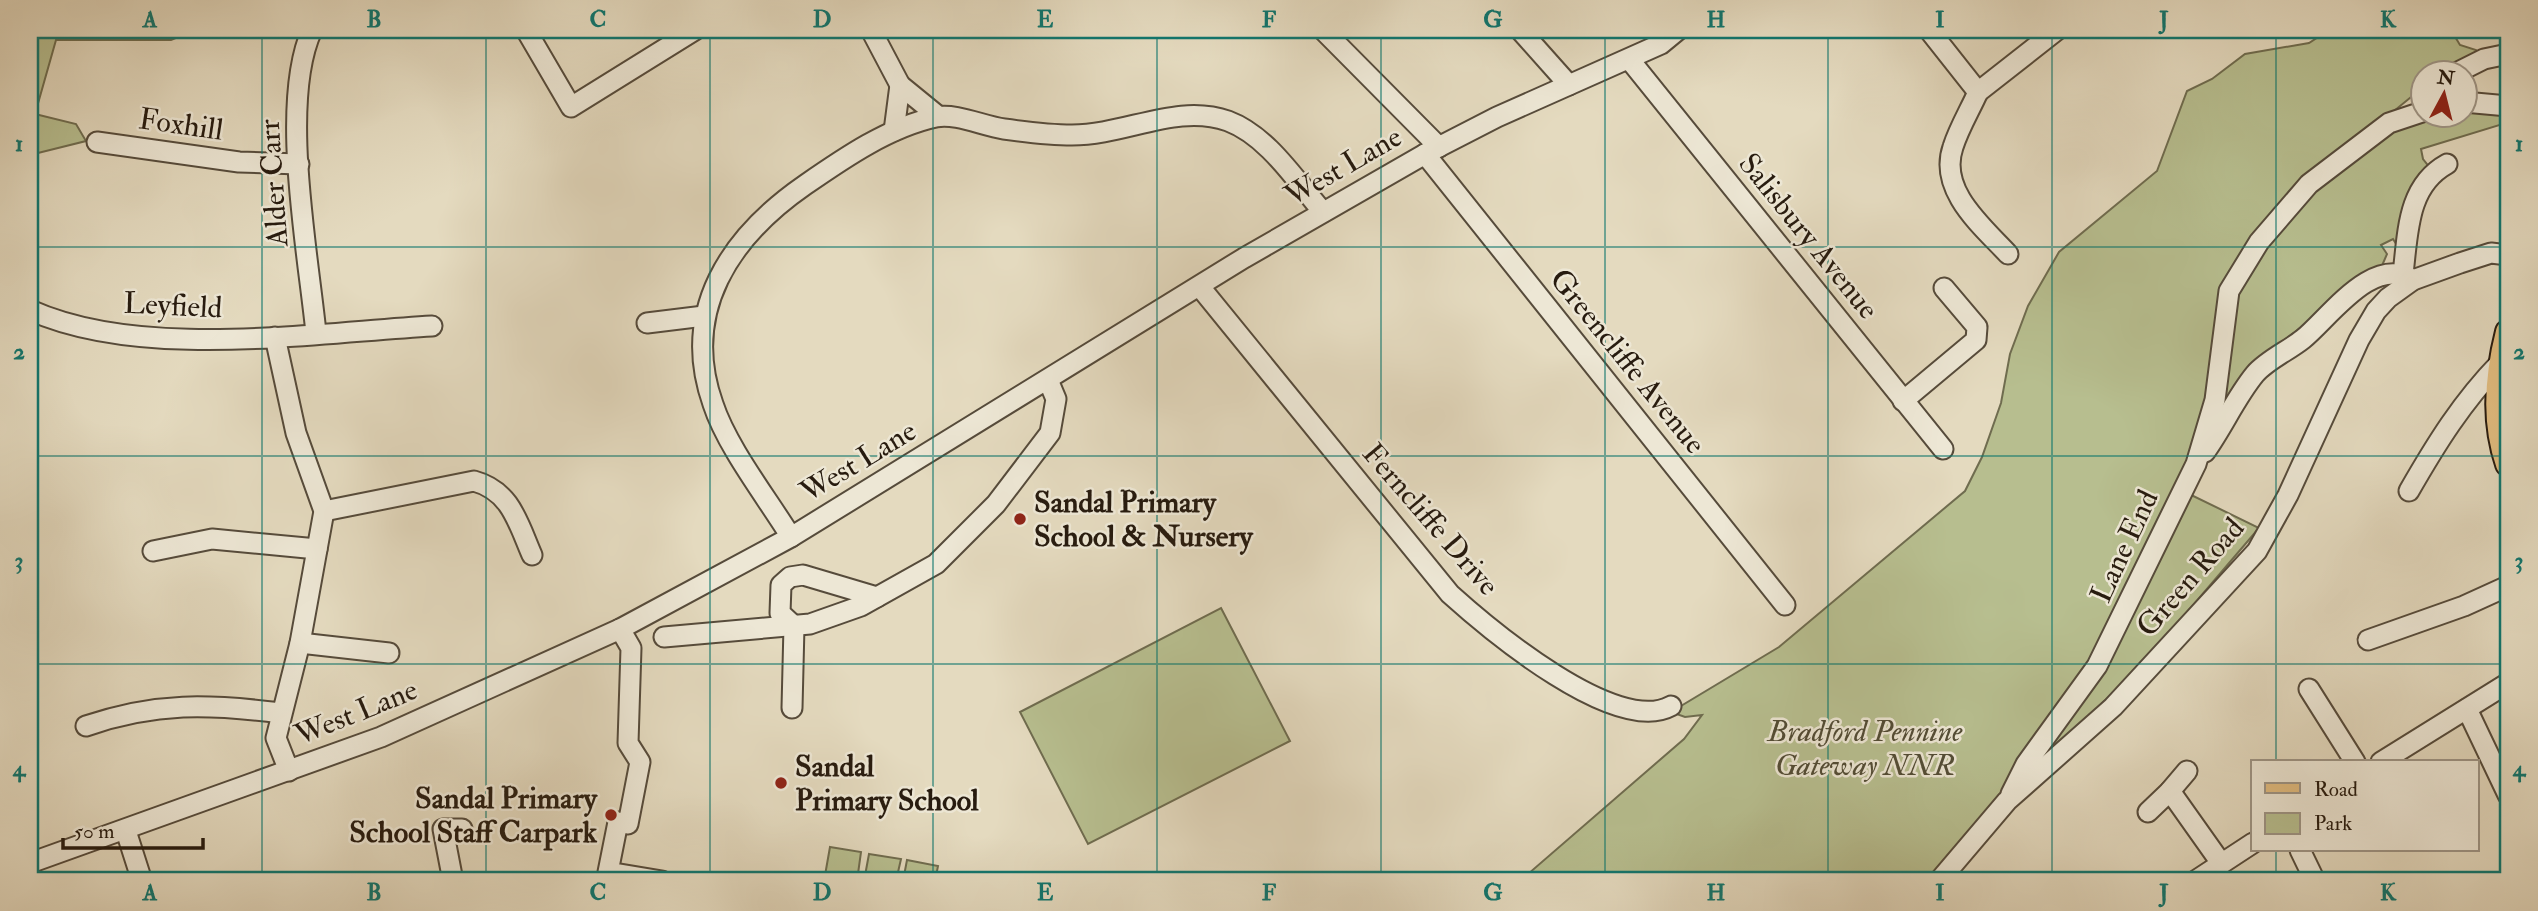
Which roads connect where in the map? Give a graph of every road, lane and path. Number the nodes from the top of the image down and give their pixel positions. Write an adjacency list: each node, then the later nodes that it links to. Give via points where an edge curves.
1 (312, 30): 25 (street, Alder Carr, via 302,56 297,93)
2 (526, 30): 3 (street, via 571,107)
3 (695, 30)
4 (871, 30): 13 (street)
5 (1323, 30): 24 (street, Greencliffe Avenue)
6 (1520, 30): 14 (street)
7 (1678, 30): 11 (street, West Lane)
8 (1929, 30): 15 (street)
9 (2057, 30): 15 (street)
10 (2508, 54): 12 (street)
11 (1629, 59): 14 (street, West Lane); 42 (street, Salisbury Avenue)
12 (2478, 63)
13 (900, 85): 19 (street); 22 (street)
14 (1569, 85): 24 (street, West Lane)
15 (1978, 92): 28 (street, via 1952,150 1953,185 1962,204)
16 (2478, 103): 17 (street)
17 (2508, 106)
18 (2408, 108): 21 (street)
19 (938, 116): 22 (street); 27 (street, via 1055,135 1106,133 1183,114 1217,118 1258,139)
20 (2408, 117): 21 (street)
21 (2389, 123): 44 (street, Lane End, via 2309,184 2259,242 2229,290 2215,400)
22 (894, 131): 34 (street, via 825,172 766,215 726,263)
23 (97, 142): 25 (street, Foxhill, via 239,162)
24 (1432, 150): 27 (street, West Lane); 54 (street, Greencliffe Avenue)
25 (299, 164): 38 (street, Alder Carr)
26 (2447, 164): 30 (street, via 2425,181 2413,204)
27 (1322, 212): 31 (street, West Lane)
28 (2008, 254)
29 (2508, 255): 30 (street, Green Road, via 2491,253)
30 (2408, 277): 44 (street, via 2385,275 2367,282 2256,373); 74 (street, Green Road, via 2367,327 2257,551 2113,707)
31 (1200, 287): 41 (street, West Lane); 63 (street, Ferncliffe Drive, via 1450,594 1494,634 1600,698 1646,713)
32 (1944, 288): 42 (street, via 1976,327 1976,340)
33 (30, 310): 39 (street, Leyfield, via 61,323 139,335)
34 (704, 316): 35 (street); 48 (street, via 702,351 713,406)
35 (647, 323)
36 (432, 326): 38 (street, Leyfield)
37 (2508, 332): 40 (main road)
38 (316, 333): 39 (street, Leyfield)
39 (275, 337): 47 (street, via 296,433)
40 (2500, 363): 45 (main road, via 2498,407); 46 (street, via 2449,422)
41 (1048, 380): 48 (street, West Lane); 53 (street, via 1056,399 1050,433 996,504 936,564)
42 (1903, 401): 43 (street, Salisbury Avenue)
43 (1943, 449)
44 (2196, 464): 74 (street, Lane End, via 2097,666 2026,764)
45 (2508, 464)
46 (2409, 491)
47 (324, 511): 49 (street); 51 (street, via 474,481 502,494)
48 (791, 537): 56 (street, West Lane)
49 (317, 549): 50 (street, via 212,539); 59 (street)
50 (153, 551)
51 (532, 555)
52 (2508, 586): 58 (street)
53 (877, 597): 55 (street, via 835,617); 55 (street, via 815,577 790,576 778,595 780,613)
54 (1785, 605)
55 (794, 626): 57 (street); 64 (street)
56 (620, 629): 70 (street, West Lane, via 381,737); 85 (street, via 631,648 628,743 639,762 628,824 618,822 608,873)
57 (664, 637)
58 (2368, 640)
59 (300, 643): 60 (street); 66 (street)
60 (389, 653)
61 (2508, 683): 65 (street)
62 (2309, 689): 68 (street)
63 (1671, 706)
64 (792, 708)
65 (2467, 709): 69 (street); 73 (street)
66 (281, 713): 67 (street, via 183,705 120,715); 70 (street, via 276,738)
67 (86, 726)
68 (2354, 760)
69 (2384, 760)
70 (289, 771): 77 (street, West Lane)
71 (2187, 772): 72 (street)
72 (2170, 791): 75 (street); 81 (street)
73 (2508, 795)
74 (2007, 801): 86 (street, Green Road)
75 (2148, 812)
76 (462, 829): 84 (street, via 443,829)
77 (126, 831): 80 (street, West Lane); 83 (street)
78 (2251, 844): 81 (street)
79 (2301, 852): 87 (street)
80 (30, 863)
81 (2221, 863): 82 (street)
82 (2201, 879)
83 (142, 881)
84 (453, 881)
85 (662, 881)
86 (1939, 881)
87 (2315, 881)

